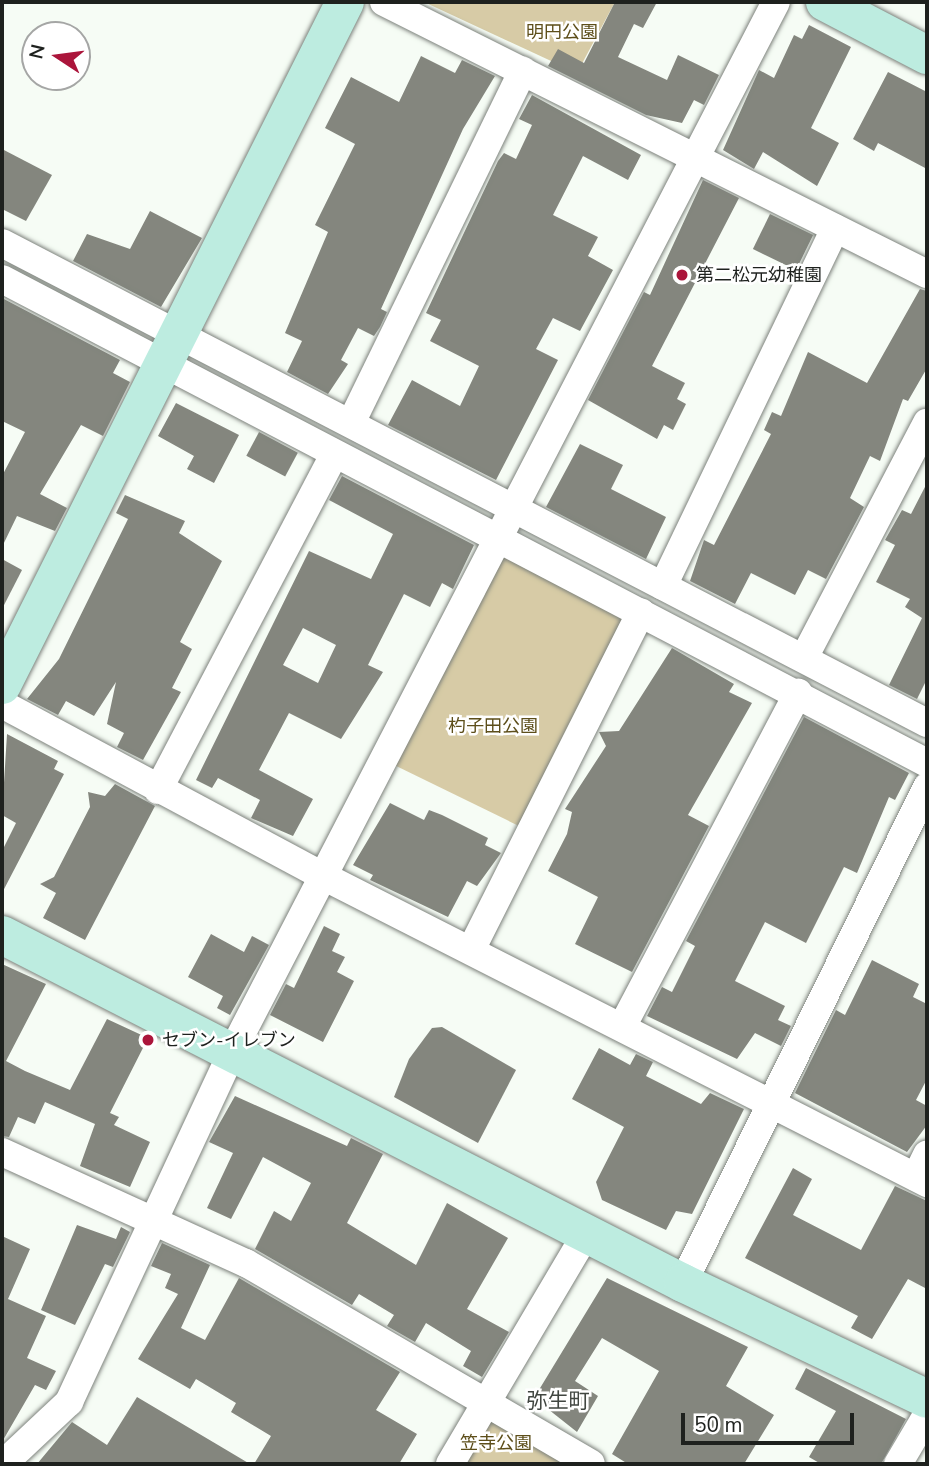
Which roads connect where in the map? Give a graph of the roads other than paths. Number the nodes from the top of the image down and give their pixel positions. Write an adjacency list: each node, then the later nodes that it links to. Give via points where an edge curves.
1 (345, 2): 12 (street)
2 (384, 2): 6 (street)
3 (776, 2): 7 (street)
4 (825, 2): 5 (street)
5 (927, 55)
6 (523, 71): 7 (street); 14 (street)
7 (696, 158): 8 (street); 16 (street)
8 (835, 228): 10 (street); 18 (street)
9 (2, 243): 12 (street)
10 (927, 274)
11 (2, 279): 12 (street)
12 (173, 349): 14 (street); 15 (street); 21 (street)
13 (927, 423): 20 (street)
14 (351, 424): 16 (street)
15 (334, 455): 17 (street); 27 (street)
16 (518, 510): 17 (street); 18 (street)
17 (500, 541): 19 (street); 28 (street)
18 (663, 586): 20 (street)
19 (641, 612): 22 (street); 30 (street)
20 (806, 654): 24 (street)
21 (2, 685)
22 (798, 693): 25 (street); 31 (street)
23 (2, 704): 27 (street)
24 (927, 723)
25 (927, 763)
26 (927, 787): 33 (street)
27 (158, 790): 28 (street)
28 (323, 876): 30 (street); 32 (street)
29 (2, 935): 32 (street)
30 (471, 950): 31 (street)
31 (622, 1027): 33 (street)
32 (233, 1050): 36 (street); 37 (street)
33 (769, 1102): 35 (street); 38 (street)
34 (2, 1152): 36 (street)
35 (923, 1171)
36 (154, 1221): 40 (street, via 246,1263); 42 (street, via 69,1402)
37 (588, 1231): 38 (street); 40 (street)
38 (683, 1283): 39 (street)
39 (927, 1399)
40 (487, 1403): 43 (street); 44 (street)
41 (927, 1415): 45 (street)
42 (2, 1464)
43 (450, 1464)
44 (591, 1464)
45 (898, 1464)

